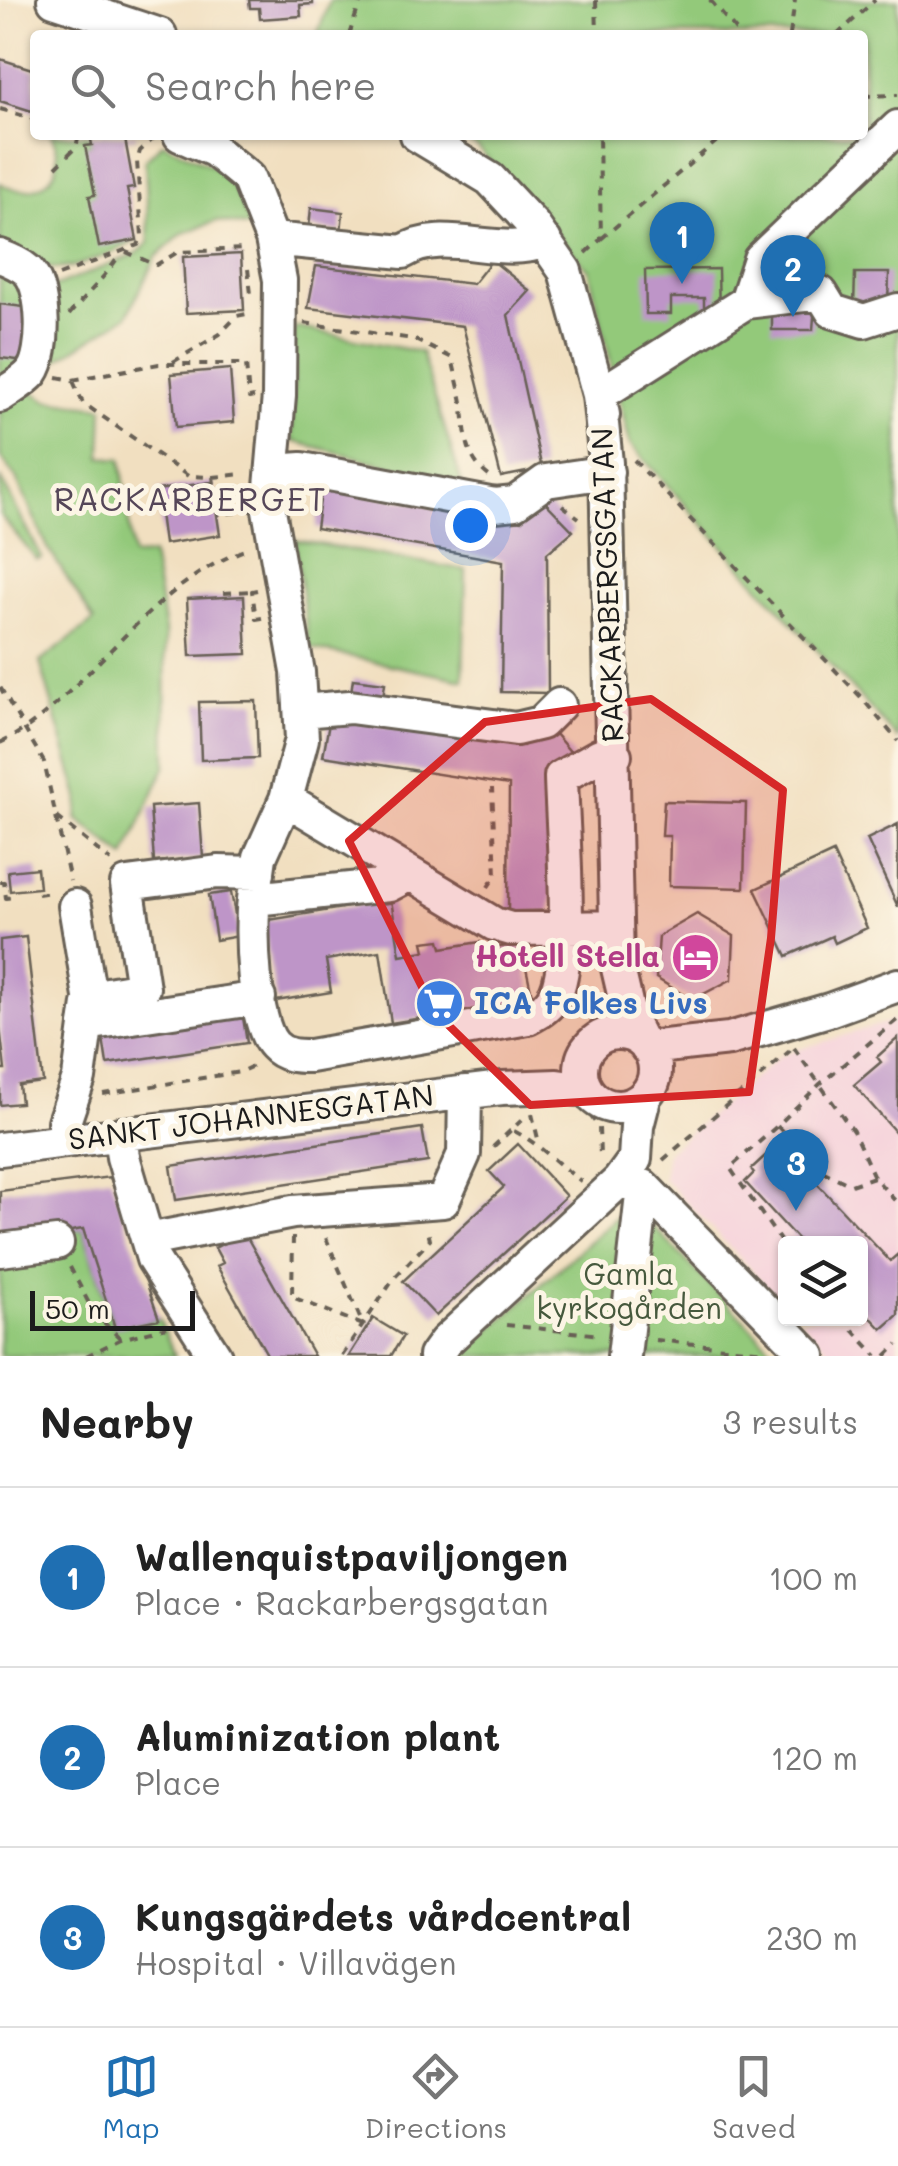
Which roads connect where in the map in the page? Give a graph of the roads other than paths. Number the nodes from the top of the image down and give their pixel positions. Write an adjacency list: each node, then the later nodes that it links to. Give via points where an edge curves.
1 (54, 0): 2 (street)
2 (145, 30)
3 (898, 127): 9 (street, via 760,258)
4 (191, 140): 6 (street, via 248,178)
5 (426, 140): 7 (street, RACKARBERGSGATAN, via 490,179)
6 (272, 238): 7 (street, via 403,252 420,241 518,249); 14 (street, via 280,280)
7 (545, 241): 11 (street, RACKARBERGSGATAN, via 565,271)
8 (0, 256): 12 (street, via 29,272 40,300 36,360)
9 (746, 302): 10 (street, via 821,293 832,311 864,321); 11 (street)
10 (898, 310)
11 (598, 395): 13 (street, RACKARBERGSGATAN)
12 (0, 396)
13 (612, 457): 14 (street, via 546,481 515,503 494,505 302,469); 17 (street, RACKARBERGSGATAN)
14 (273, 471): 16 (street, via 273,546)
15 (559, 705): 16 (street, via 541,723 516,729 350,707)
16 (300, 710): 18 (street, via 302,739)
17 (615, 755): 22 (street, RACKARBERGSGATAN); 23 (street, via 600,754 561,778)
18 (286, 799): 19 (street); 20 (street, via 260,857)
19 (410, 874): 20 (street, via 388,885); 23 (street, via 511,928)
20 (256, 886): 26 (street, via 251,922); 27 (street, via 218,872 127,884 143,988)
21 (66, 898): 27 (street)
22 (616, 927): 23 (street); 24 (street, RACKARBERGSGATAN)
23 (564, 928): 26 (street, via 555,997 528,1018 310,1056 282,1052 271,1043)
24 (617, 964): 29 (street, RACKARBERGSGATAN, via 630,1020); 30 (street, RACKARBERGSGATAN)
25 (898, 985): 28 (street)
26 (259, 998): 27 (street)
27 (88, 1010): 34 (street)
28 (729, 1039): 29 (street); 31 (street)
29 (644, 1044): 30 (street, via 618,1033); 31 (street, via 655,1070)
30 (591, 1081): 31 (street, via 622,1107); 32 (street, SANKT JOHANNESGATAN); 36 (street)
31 (648, 1090): 36 (street, via 635,1159)
32 (465, 1092): 33 (street, SANKT JOHANNESGATAN); 37 (street, via 464,1154 443,1201 304,1212)
33 (120, 1134): 34 (street, SANKT JOHANNESGATAN); 37 (street)
34 (65, 1141): 35 (street, SANKT JOHANNESGATAN)
35 (0, 1149)
36 (620, 1178): 41 (street); 42 (street); 43 (street)
37 (148, 1240): 40 (street, via 153,1259)
38 (57, 1243): 39 (street)
39 (0, 1250)
40 (215, 1356)
41 (435, 1356)
42 (624, 1356)
43 (809, 1356)

